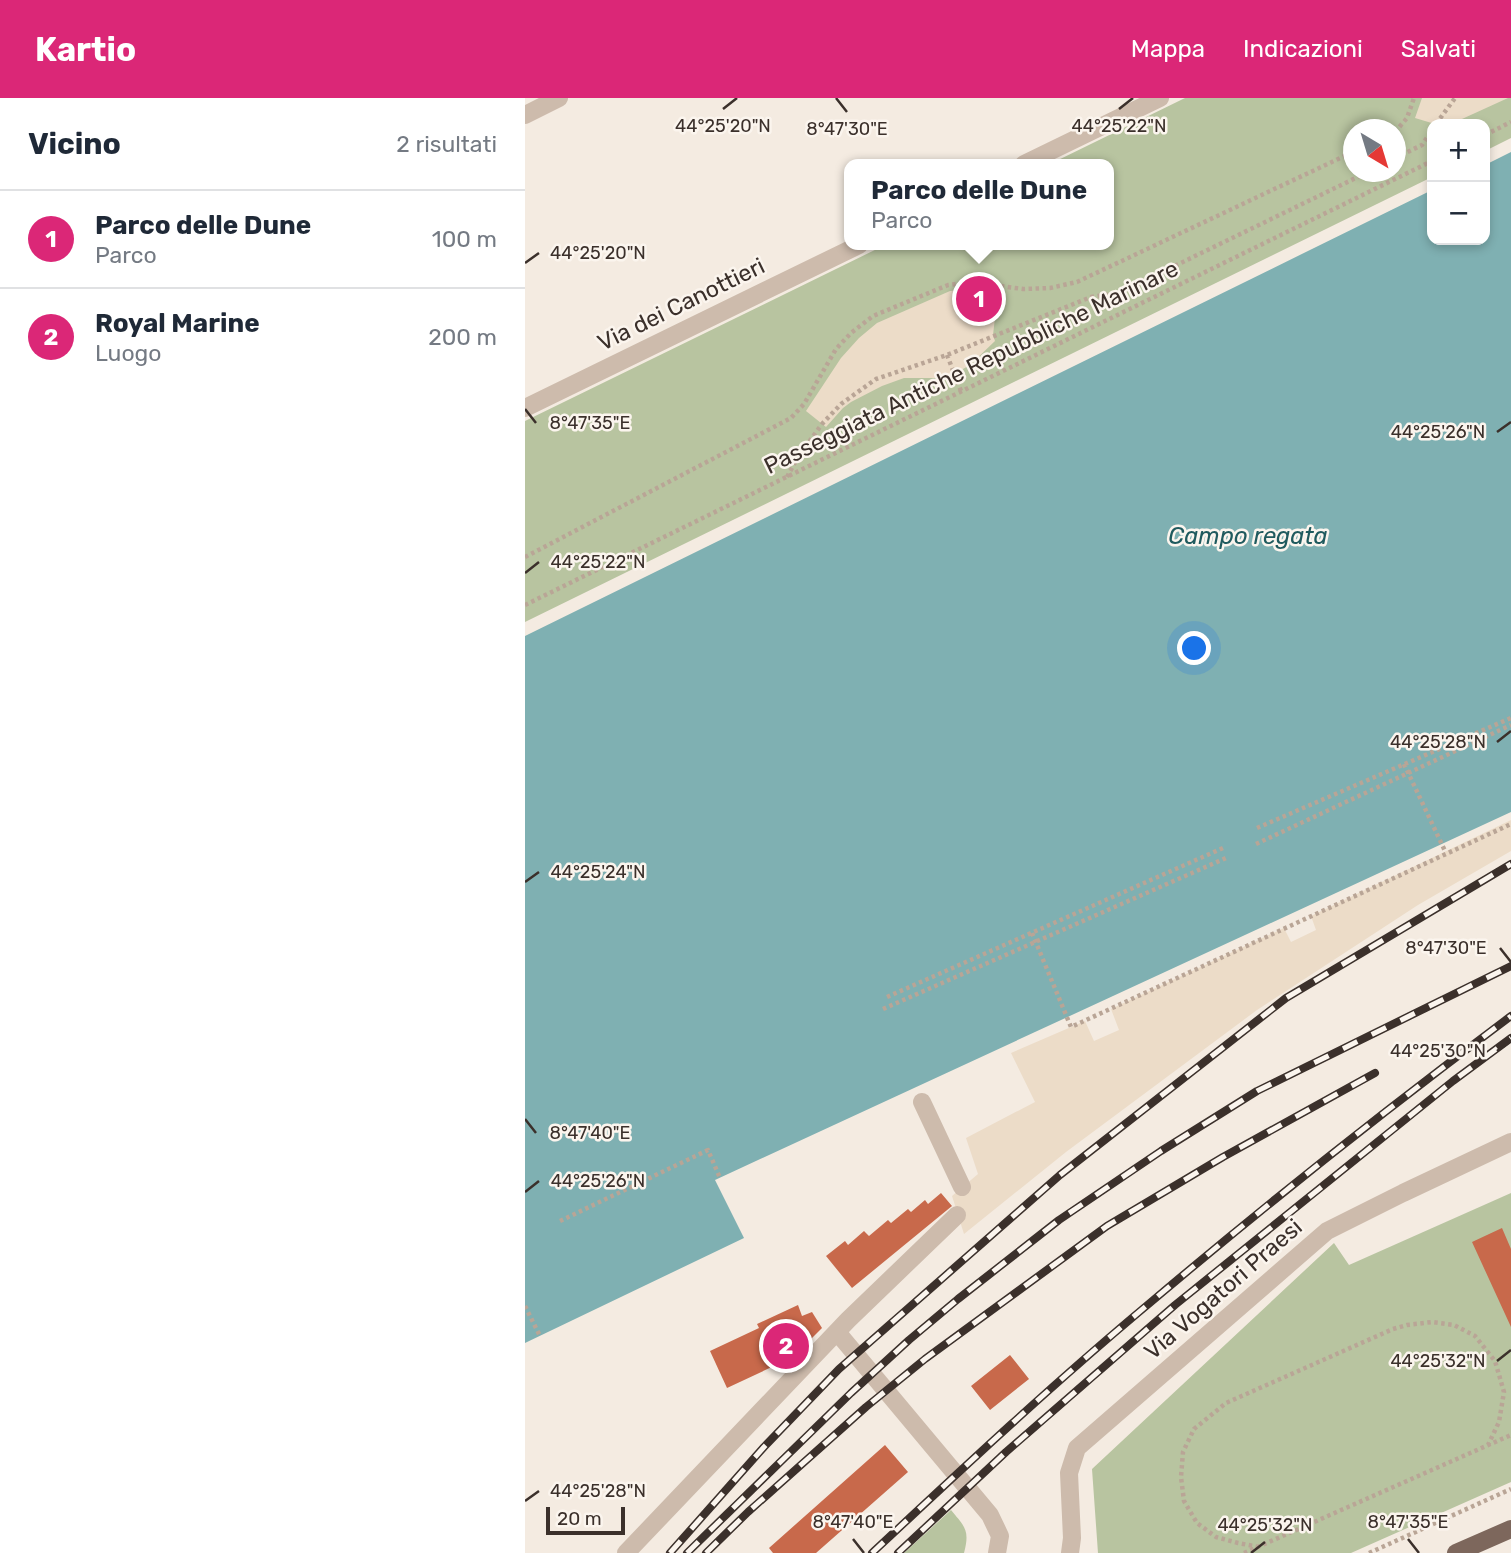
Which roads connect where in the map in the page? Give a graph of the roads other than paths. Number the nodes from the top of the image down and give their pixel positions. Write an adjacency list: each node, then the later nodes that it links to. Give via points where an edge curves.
1 (559, 98): 3 (street)
2 (1160, 98): 4 (street)
3 (525, 115)
4 (1034, 159)
5 (849, 250): 6 (street, Via dei Canottieri)
6 (525, 408)
7 (922, 1102): 9 (street)
8 (1511, 1142): 15 (street, Via Vogatori Praesi, via 1327,1231 1077,1448 1069,1473)
9 (963, 1187)
10 (957, 1215): 11 (street)
11 (837, 1332): 13 (street); 14 (street, via 990,1515 1000,1536)
12 (1511, 1529): 16 (main road)
13 (626, 1553)
14 (997, 1553)
15 (1070, 1553)
16 (1456, 1553)

